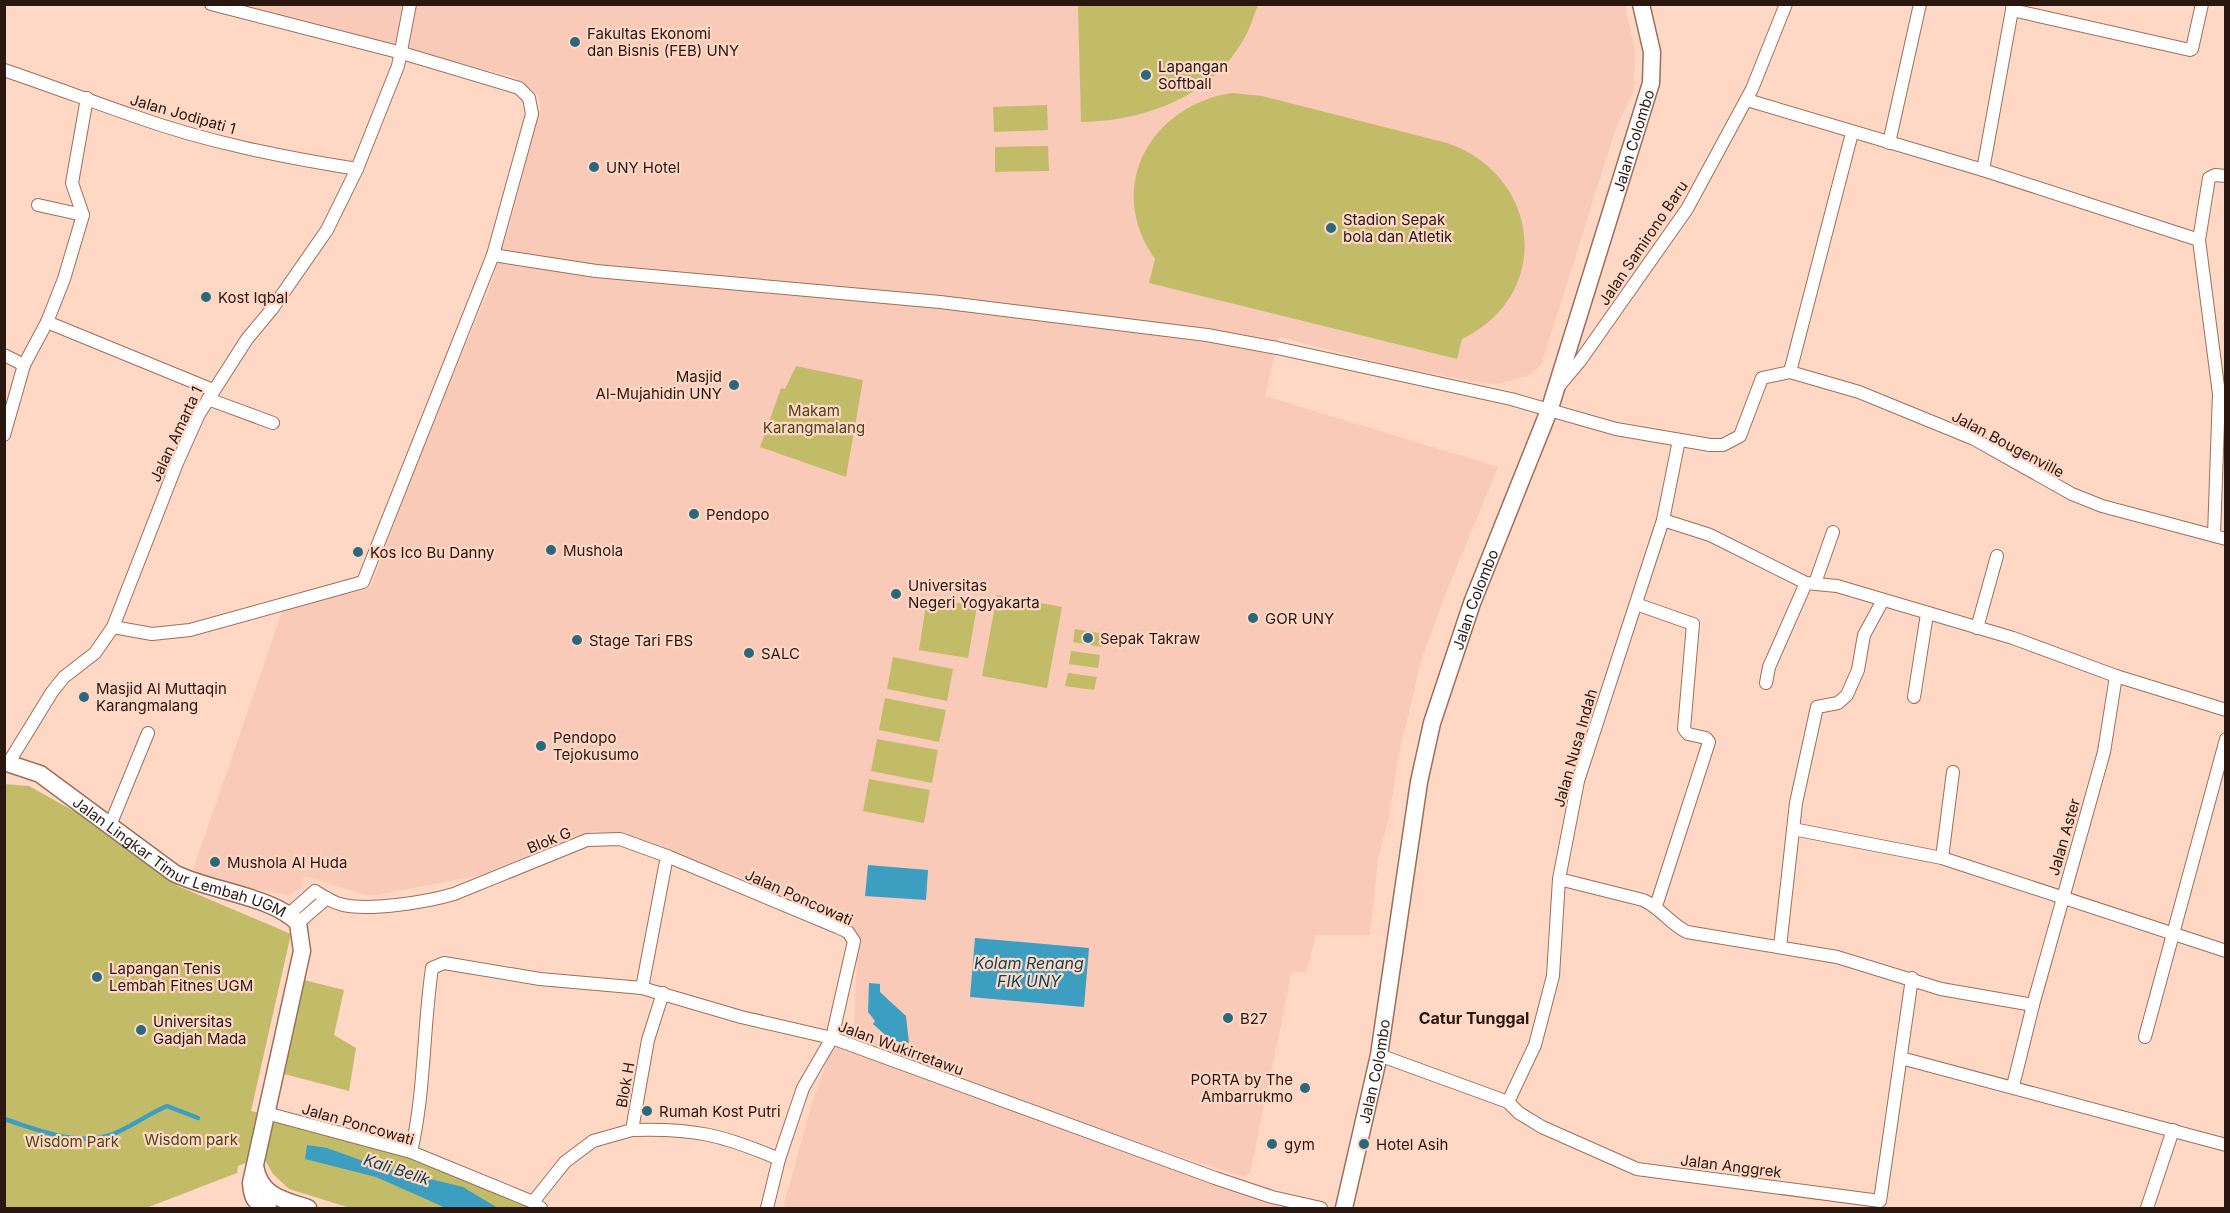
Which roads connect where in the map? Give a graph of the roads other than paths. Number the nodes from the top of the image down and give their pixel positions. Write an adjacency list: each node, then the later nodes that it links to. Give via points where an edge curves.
1 (211, 4): 8 (street)
2 (410, 4): 8 (street, Jalan Amarta 1)
3 (1641, 4): 25 (main road, Jalan Colombo, via 1652,52 1651,83)
4 (1786, 4): 11 (street, Jalan Samirono Baru)
5 (1920, 4): 13 (street)
6 (2202, 4): 7 (street, via 2190,50)
7 (2013, 8): 15 (street)
8 (402, 53): 14 (street, Jalan Amarta 1); 20 (street, via 519,88 529,98 532,114)
9 (4, 70): 10 (street, Jalan Jodipati 1)
10 (87, 98): 14 (street, Jalan Jodipati 1, via 135,117 213,139); 18 (street, via 72,183)
11 (1747, 100): 12 (street); 25 (street, Jalan Samirono Baru, via 1687,209)
12 (1852, 133): 13 (street); 24 (street)
13 (1889, 143): 15 (street)
14 (357, 169): 26 (street, Jalan Amarta 1, via 307,261)
15 (1983, 170): 19 (street)
16 (2226, 176): 19 (street, via 2209,178)
17 (38, 205): 18 (street)
18 (83, 215): 21 (street)
19 (2199, 240): 33 (street, via 2219,393)
20 (493, 255): 27 (street, via 607,273 939,302 1207,335); 39 (street, via 363,582 190,630 152,634)
21 (47, 322): 23 (street); 26 (street)
22 (4, 355): 23 (street)
23 (24, 365): 29 (street)
24 (1790, 372): 30 (street, via 1762,378 1740,436 1734,441 1710,445); 33 (street, Jalan Bougenville, via 1859,392 1974,439 2072,494 2102,506)
25 (1555, 391): 27 (main road, Jalan Colombo)
26 (210, 394): 28 (street); 39 (street, Jalan Amarta 1, via 177,463)
27 (1550, 408): 30 (street, via 1616,429); 67 (main road, Jalan Colombo, via 1472,603 1432,723 1419,782)
28 (273, 423)
29 (4, 435)
30 (1679, 440): 31 (street, Jalan Nusa Indah)
31 (1663, 520): 35 (street, via 1710,535); 37 (street, Jalan Nusa Indah)
32 (1833, 532): 35 (street)
33 (2220, 537)
34 (1997, 556): 40 (street)
35 (1811, 583): 36 (street); 42 (street, via 1769,667)
36 (1883, 600): 38 (street); 50 (street, via 1864,635 1858,670 1847,695 1838,703 1817,707)
37 (1636, 604): 53 (street, Jalan Nusa Indah, via 1583,762); 56 (street, via 1693,624 1684,729 1709,742)
38 (1927, 614): 40 (street); 43 (street)
39 (113, 627): 47 (street, Jalan Amarta 1, via 95,652 52,692)
40 (1977, 628): 41 (street)
41 (2116, 676): 44 (street); 55 (street, Jalan Aster, via 2104,752)
42 (1766, 683)
43 (1914, 697)
44 (2226, 710)
45 (148, 733): 49 (street)
46 (2226, 739): 58 (street)
47 (7, 762): 49 (main road, Jalan Lingkar Timur Lembah UGM, via 40,774)
48 (1953, 772): 52 (street)
49 (111, 824): 57 (main road, Jalan Lingkar Timur Lembah UGM, via 183,878 279,908)
50 (1792, 829): 52 (street); 59 (street)
51 (667, 856): 54 (street, Blok G, via 620,839 594,840 431,900 360,907 341,905); 62 (street); 66 (street, Jalan Poncowati, via 852,936)
52 (1942, 858): 55 (street)
53 (1559, 879): 56 (street, via 1627,894); 70 (street, Jalan Nusa Indah, via 1548,1000 1535,1045)
54 (327, 898): 57 (street); 57 (street, Blok G, via 315,891)
55 (2062, 898): 58 (street); 64 (street, Jalan Aster)
56 (1656, 906): 59 (street, via 1675,926 1687,932)
57 (293, 918): 71 (main road, Jalan Lingkar Timur Lembah UGM, via 302,951)
58 (2173, 933): 60 (street); 65 (street)
59 (1780, 947): 61 (street, via 1837,957)
60 (2226, 951)
61 (1912, 978): 64 (street, via 1941,989); 68 (street, Jalan Anggrek)
62 (642, 988): 63 (street, Jalan Wukirretawu); 75 (street, Jalan Wukirretawu, via 540,979 441,963 432,968 425,1012 420,1115)
63 (663, 993): 66 (street, Jalan Wukirretawu, via 741,1017); 72 (street, Blok H, via 648,1040)
64 (2033, 1005): 69 (street, Jalan Aster)
65 (2145, 1037)
66 (832, 1038): 76 (street, Jalan Poncowati, via 803,1089); 83 (street, Jalan Wukirretawu, via 1215,1178)
67 (1380, 1055): 70 (street, Jalan Anggrek); 84 (main road, Jalan Colombo)
68 (1901, 1058): 69 (street); 79 (street, Jalan Anggrek)
69 (2013, 1086): 73 (street)
70 (1508, 1102): 79 (street, Jalan Anggrek, via 1542,1126 1636,1169)
71 (265, 1117): 75 (street, Jalan Poncowati); 77 (main road, Jalan Lingkar Timur Lembah UGM)
72 (632, 1130): 76 (street, via 707,1134 735,1140); 78 (street, Blok H, via 593,1141 565,1162)
73 (2174, 1130): 74 (street); 85 (street)
74 (2226, 1145)
75 (411, 1152): 78 (street, Jalan Poncowati)
76 (779, 1159): 82 (street, Jalan Poncowati)
77 (255, 1162): 80 (main road, Jalan Lingkar Timur Lembah UGM, via 250,1183 252,1197); 81 (main road, via 258,1180 270,1195)
78 (537, 1205)
79 (1879, 1205)
80 (268, 1209)
81 (308, 1209)
82 (767, 1209)
83 (1321, 1209)
84 (1344, 1209)
85 (2147, 1209)

